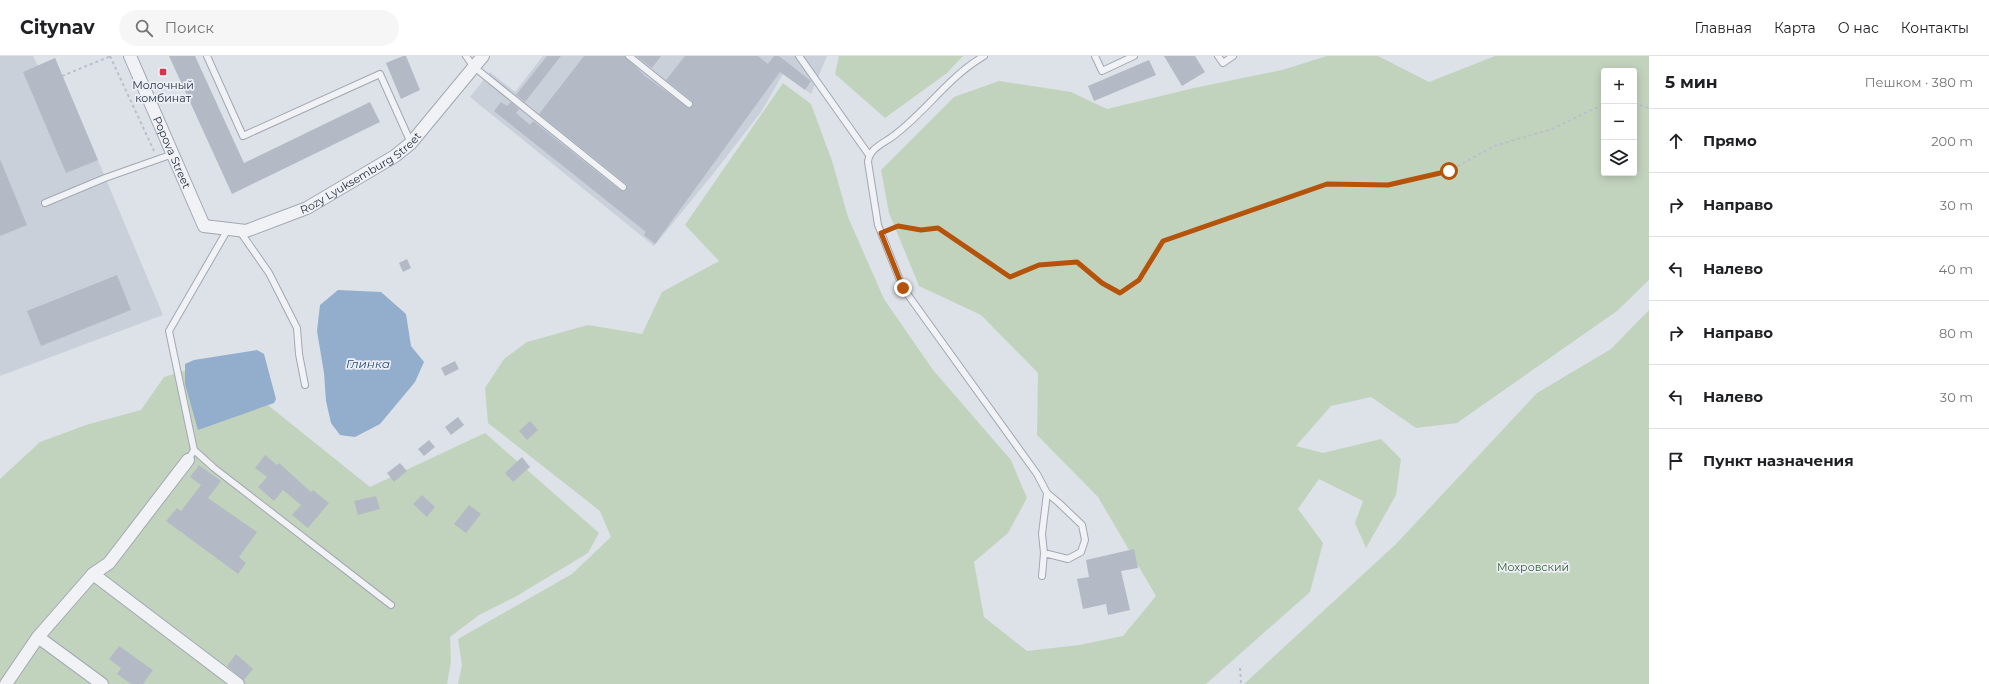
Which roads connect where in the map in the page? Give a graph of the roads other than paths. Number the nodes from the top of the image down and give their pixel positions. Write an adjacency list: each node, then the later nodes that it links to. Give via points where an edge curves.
1 (130, 56): 15 (street, Popova Street)
2 (207, 56): 14 (lane, via 242,136 380,74)
3 (466, 56): 12 (lane)
4 (482, 56): 12 (street, Rozy Lyuksemburg Street)
5 (629, 56): 13 (lane)
6 (799, 56): 16 (lane)
7 (984, 56): 16 (lane, via 970,64 910,124)
8 (1095, 56): 9 (lane, via 1102,71)
9 (1134, 56)
10 (1218, 56): 11 (lane, via 1223,63)
11 (1233, 56)
12 (474, 67): 14 (street, Rozy Lyuksemburg Street); 17 (lane)
13 (689, 104)
14 (411, 143): 20 (street, Rozy Lyuksemburg Street, via 395,156 306,208 246,231)
15 (173, 154): 18 (lane); 19 (street, Popova Street)
16 (869, 155): 23 (lane, via 868,162 881,233 903,288 1037,474)
17 (623, 186)
18 (45, 203)
19 (204, 226): 20 (street, Rozy Lyuksemburg Street)
20 (234, 230): 21 (lane, via 269,273 297,328); 22 (lane, via 169,332)
21 (305, 385)
22 (191, 455): 25 (street, via 109,563); 27 (lane, via 214,468)
23 (1047, 493): 24 (lane, via 1042,534); 24 (lane, via 1082,525 1084,540 1080,552 1068,559)
24 (1044, 554): 26 (lane)
25 (93, 574): 28 (street); 31 (street)
26 (1042, 576)
27 (391, 605)
28 (38, 637): 29 (street); 30 (street)
29 (6, 684)
30 (102, 684)
31 (238, 684)

